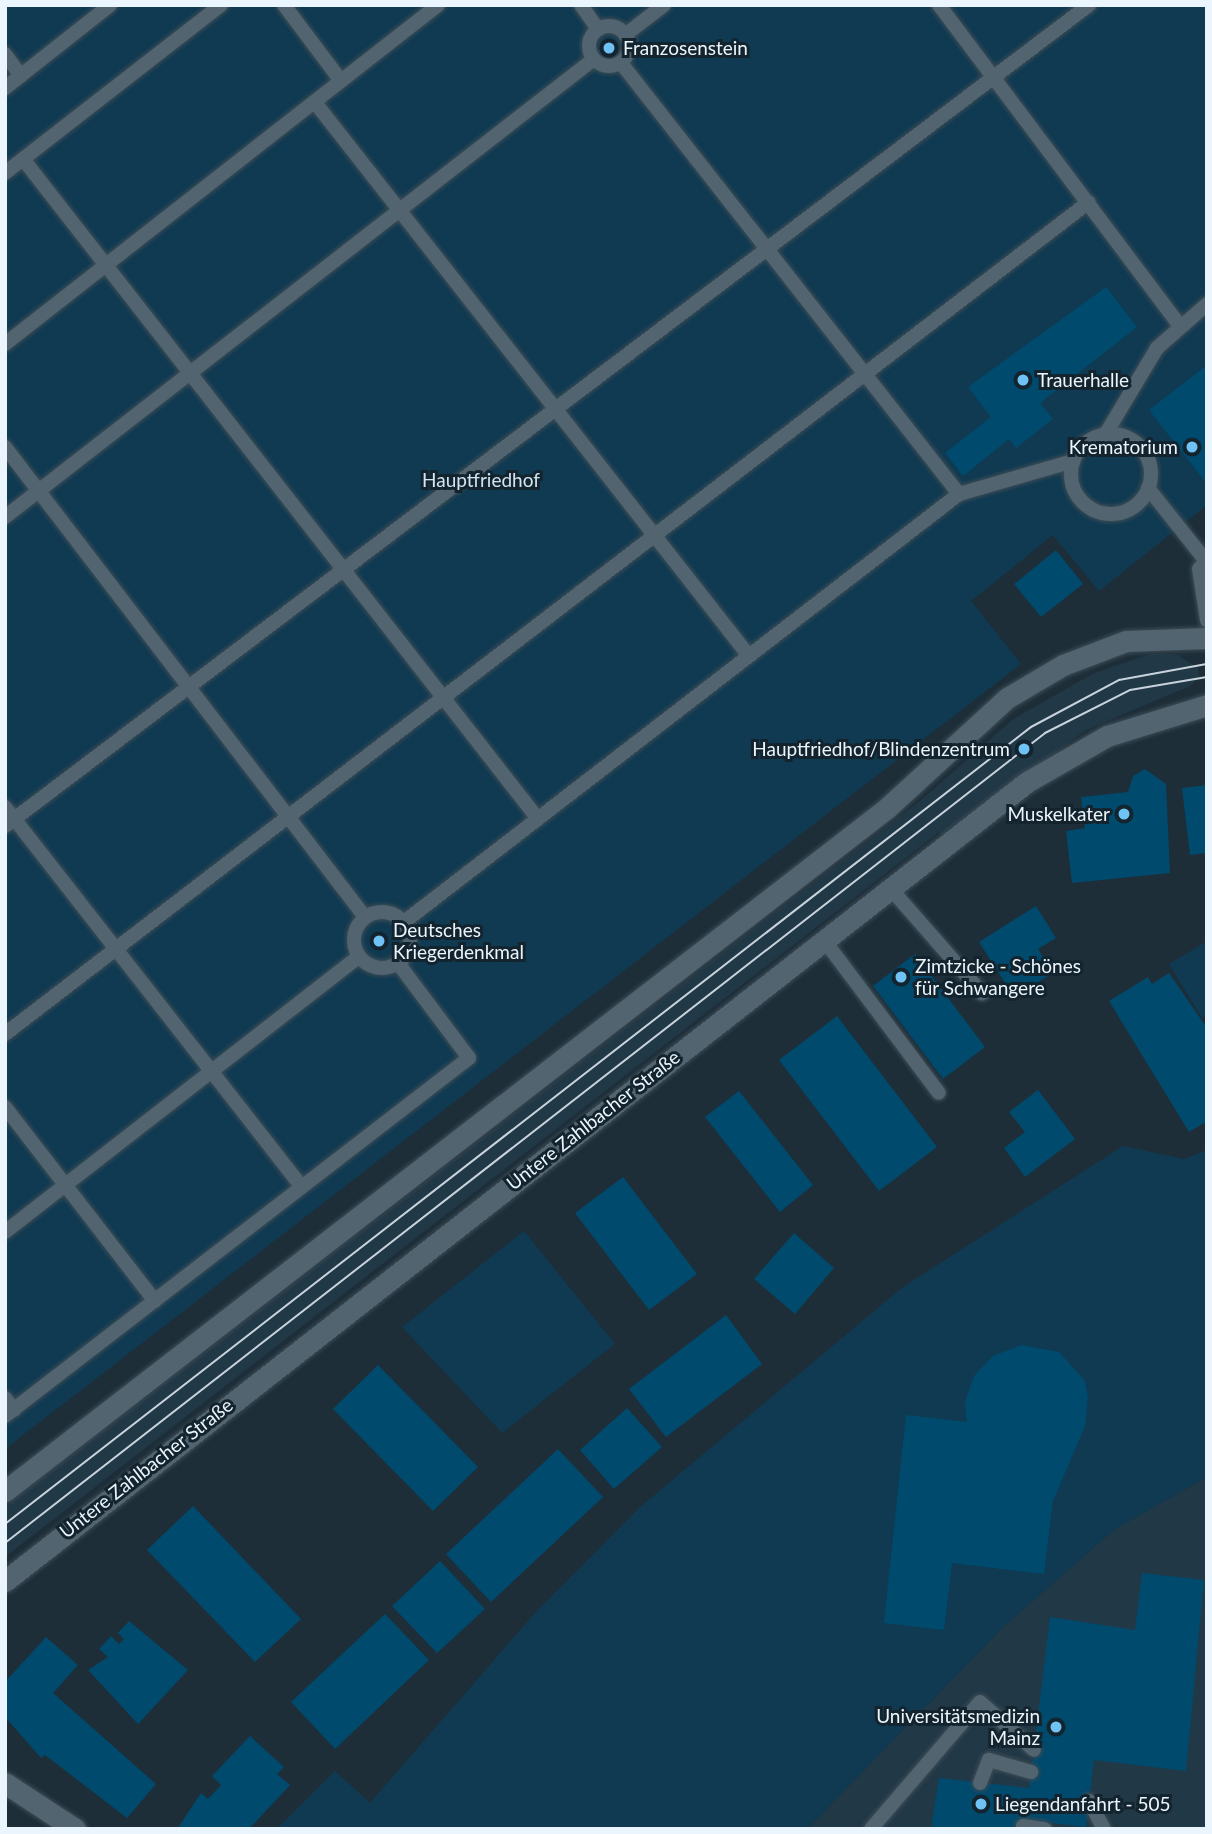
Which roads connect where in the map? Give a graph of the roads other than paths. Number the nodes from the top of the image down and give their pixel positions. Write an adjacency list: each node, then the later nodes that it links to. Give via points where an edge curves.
1 (110, 5): 14 (lane)
2 (221, 5): 19 (lane)
3 (284, 5): 16 (lane)
4 (438, 5): 16 (lane)
5 (580, 5): 9 (lane)
6 (664, 5): 10 (lane)
7 (939, 5): 15 (lane)
8 (1089, 5): 15 (lane)
9 (598, 29): 10 (lane, via 616,27); 12 (lane, via 589,47)
10 (625, 35): 13 (lane, via 629,47)
11 (5, 54): 14 (lane)
12 (594, 60): 13 (lane, via 610,66); 22 (lane)
13 (621, 63): 23 (lane)
14 (21, 76): 17 (lane)
15 (994, 77): 21 (lane); 23 (lane)
16 (341, 81): 18 (lane)
17 (5, 88)
18 (317, 105): 22 (lane); 24 (lane)
19 (23, 159): 20 (lane); 24 (lane)
20 (5, 173)
21 (1089, 202): 26 (lane); 28 (lane)
22 (398, 209): 29 (lane); 30 (lane)
23 (768, 248): 28 (lane); 30 (lane)
24 (107, 266): 27 (lane); 29 (lane)
25 (1207, 304): 26 (lane)
26 (1179, 325): 31 (lane, via 1140,370)
27 (5, 344)
28 (867, 373): 36 (lane); 38 (lane)
29 (191, 374): 35 (lane); 40 (lane)
30 (555, 410): 38 (lane); 40 (lane)
31 (1105, 435): 33 (lane, via 1086,443); 34 (lane, via 1142,450)
32 (5, 447): 35 (lane)
33 (1073, 461): 34 (lane, via 1073,487 1102,514 1126,512); 36 (lane)
34 (1148, 488): 39 (lane)
35 (38, 491): 37 (lane); 44 (lane)
36 (959, 494): 43 (lane)
37 (5, 517)
38 (654, 536): 43 (lane); 45 (lane)
39 (1207, 561): 41 (lane, via 1199,569)
40 (345, 569): 44 (lane); 45 (lane)
41 (1207, 620)
42 (1207, 638): 68 (street, via 1126,641 1063,665 1007,698 887,808)
43 (749, 656): 49 (lane)
44 (190, 687): 48 (lane); 50 (lane)
45 (444, 697): 48 (lane); 49 (lane)
46 (1207, 705): 51 (street, Untere Zahlbacher Straße, via 1143,721 1063,760)
47 (5, 807): 50 (lane)
48 (288, 817): 52 (lane); 55 (lane)
49 (538, 819): 53 (lane)
50 (10, 823): 55 (lane)
51 (890, 888): 54 (street, Untere Zahlbacher Straße); 58 (lane)
52 (365, 917): 53 (lane, via 390,912); 56 (lane, via 355,930)
53 (404, 922): 57 (lane, via 410,939)
54 (824, 940): 61 (lane); 69 (street, Untere Zahlbacher Straße)
55 (116, 948): 59 (lane); 60 (lane)
56 (359, 957): 57 (lane, via 381,968); 60 (lane)
57 (398, 963): 64 (lane, via 469,1058)
58 (982, 993)
59 (5, 1034)
60 (212, 1071): 63 (lane); 64 (lane)
61 (939, 1093)
62 (5, 1107): 63 (lane)
63 (66, 1186): 65 (lane); 66 (lane)
64 (302, 1187): 66 (lane)
65 (5, 1232)
66 (155, 1301): 67 (lane)
67 (8, 1408)
68 (5, 1491)
69 (5, 1581)
70 (1034, 1749): 78 (lane, via 980,1702)
71 (1031, 1772): 73 (lane, via 989,1760)
72 (5, 1783): 77 (street)
73 (980, 1783)
74 (1089, 1801): 81 (lane)
75 (1087, 1818): 80 (lane)
76 (1024, 1826): 79 (lane)
77 (75, 1829)
78 (871, 1829)
79 (1045, 1829)
80 (1099, 1829)
81 (1104, 1829)

